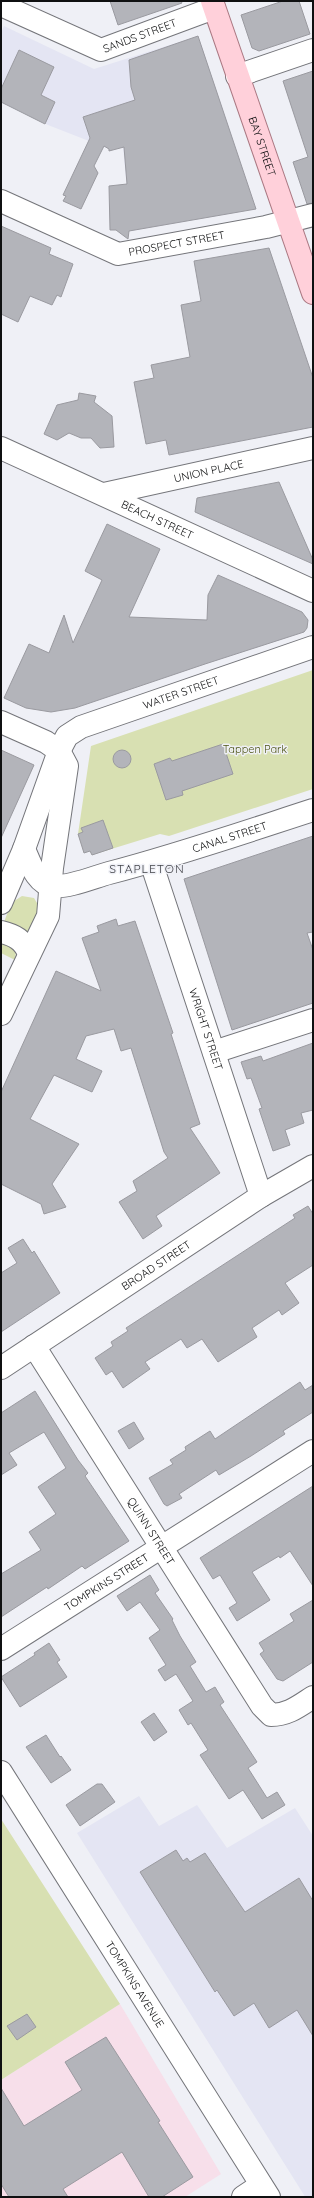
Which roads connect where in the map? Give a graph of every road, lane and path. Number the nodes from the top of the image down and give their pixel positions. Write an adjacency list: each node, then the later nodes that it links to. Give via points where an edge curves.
1 (1, 5): 2 (street, SANDS STREET, via 101,50)
2 (213, 5): 4 (main road, BAY STREET)
3 (313, 50): 4 (street)
4 (237, 76): 7 (main road, BAY STREET)
5 (1, 201): 7 (street, PROSPECT STREET, via 118,254)
6 (313, 215): 7 (street, PROSPECT STREET)
7 (288, 223): 8 (main road, BAY STREET)
8 (313, 293)
9 (1, 448): 11 (street, BEACH STREET)
10 (313, 448): 11 (street, UNION PLACE)
11 (104, 494): 12 (street, BEACH STREET)
12 (313, 591)
13 (313, 647): 15 (street, WATER STREET, via 81,727 67,736)
14 (1, 722): 15 (street, via 46,742)
15 (59, 751): 17 (street); 19 (street, via 67,766 52,868)
16 (313, 810): 18 (street, CANAL STREET)
17 (24, 849): 19 (street, via 34,872 42,881); 20 (street)
18 (151, 862): 19 (street, CANAL STREET, via 74,883); 25 (street, WRIGHT STREET)
19 (52, 886): 22 (street, via 48,916)
20 (1, 903)
21 (1, 932): 22 (street, via 19,938)
22 (29, 954): 23 (street)
23 (1, 1014)
24 (313, 1020): 25 (street)
25 (214, 1052): 27 (street, WRIGHT STREET)
26 (313, 1166): 27 (street, BROAD STREET)
27 (261, 1196): 28 (street, BROAD STREET)
28 (34, 1346): 29 (street, BROAD STREET); 31 (street, QUINN STREET)
29 (1, 1368)
30 (313, 1451): 31 (street, TOMPKINS STREET)
31 (161, 1546): 32 (street, TOMPKINS STREET); 33 (street, QUINN STREET, via 262,1706 271,1715 287,1713)
32 (1, 1649)
33 (313, 1697)
34 (1, 1772): 35 (street, TOMPKINS AVENUE)
35 (265, 2191): 36 (street)
36 (243, 2197)

